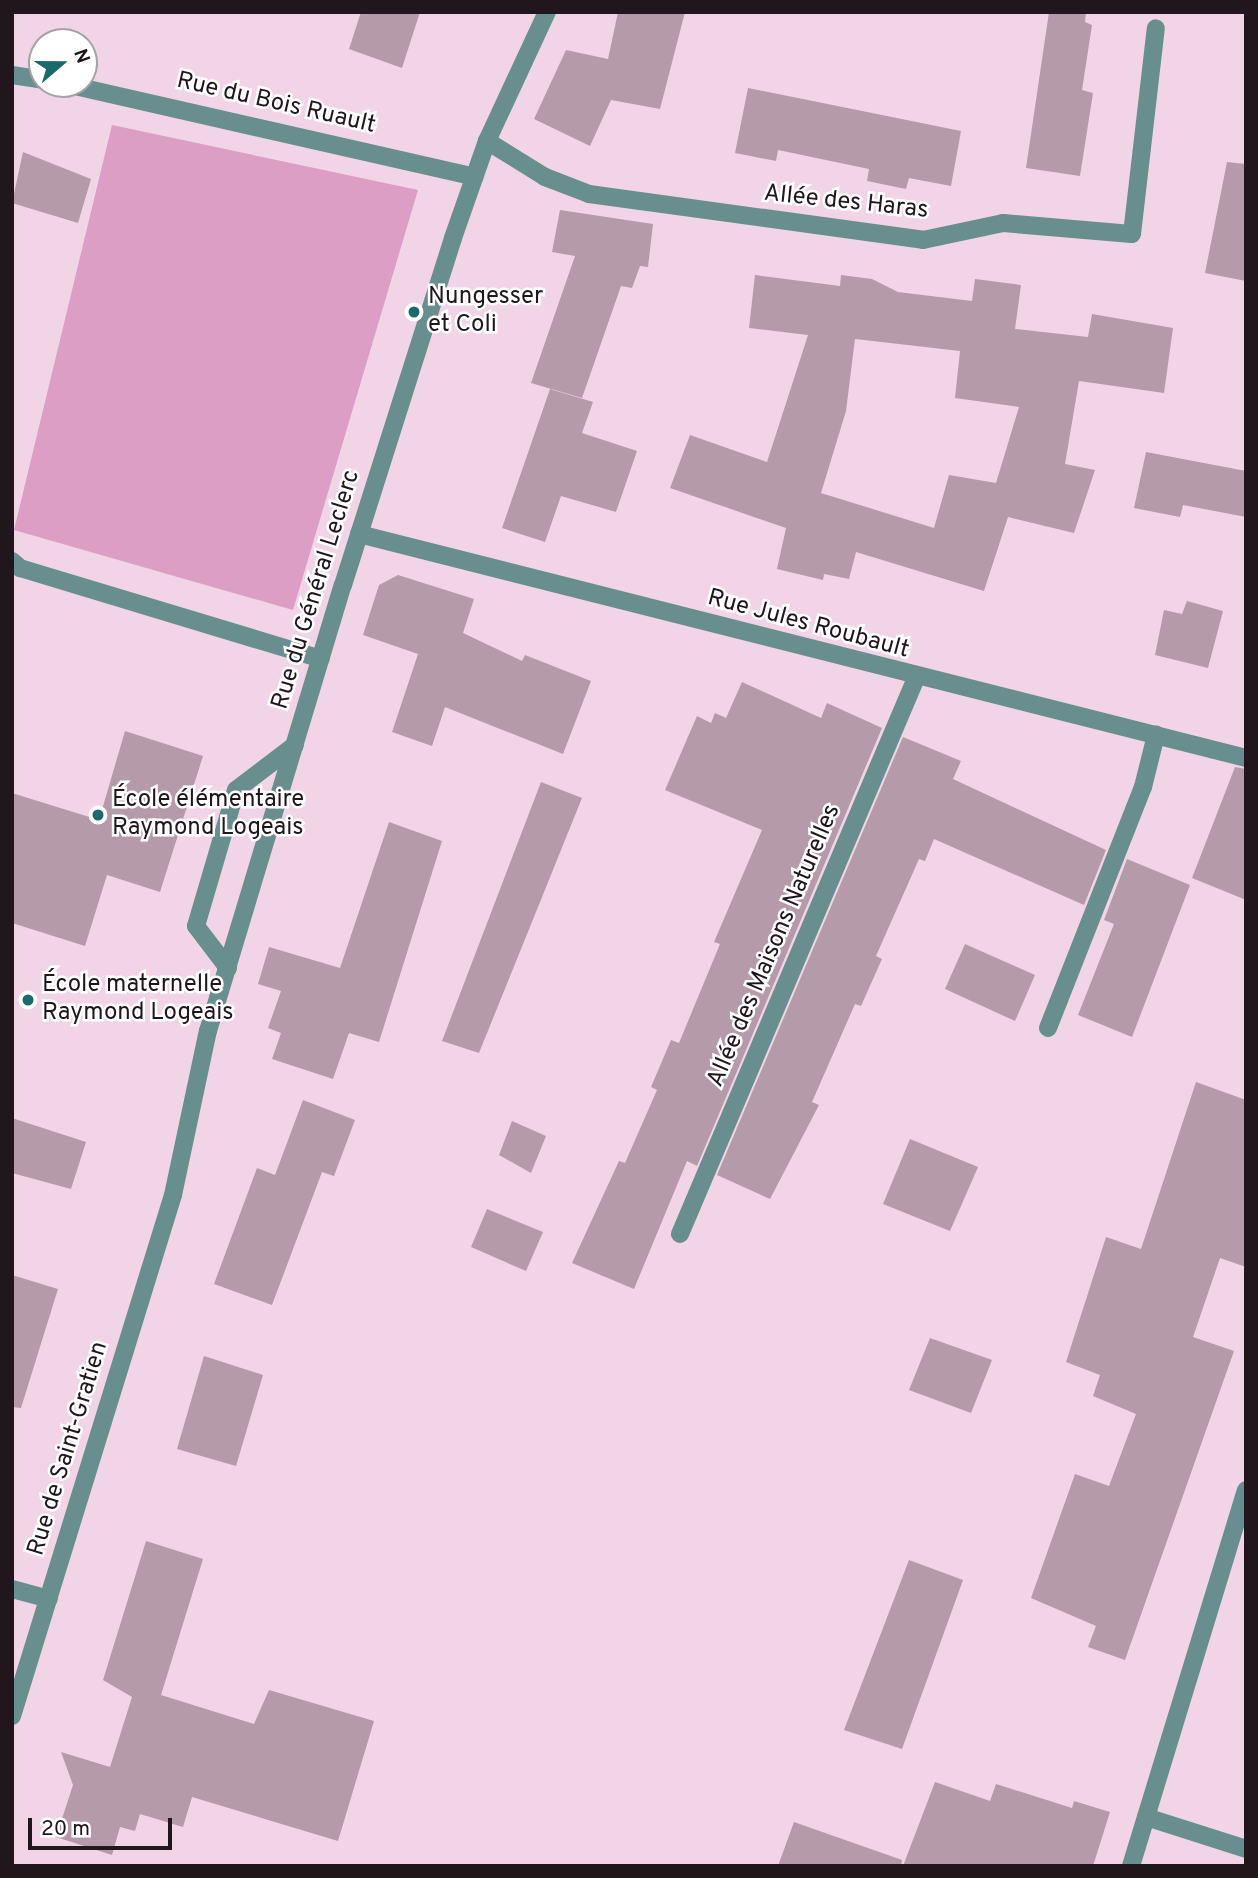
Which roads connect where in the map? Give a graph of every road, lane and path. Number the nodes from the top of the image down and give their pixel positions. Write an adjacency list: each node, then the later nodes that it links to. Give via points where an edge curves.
1 (547, 12): 4 (street, Rue du Général Leclerc)
2 (1156, 29): 4 (street, Allée des Haras, via 1132,234 1003,223 923,240 616,198 544,177)
3 (98, 91): 5 (street, Rue du Bois Ruault)
4 (487, 141): 5 (street, Rue du Général Leclerc)
5 (475, 177): 6 (street, Rue du Général Leclerc)
6 (359, 534): 8 (street, Rue du Général Leclerc); 9 (street, Rue Jules Roubault)
7 (12, 561): 8 (street, via 20,568)
8 (321, 659): 11 (street, Rue du Général Leclerc)
9 (916, 678): 10 (street, Rue Jules Roubault); 16 (street, Allée des Maisons Naturelles)
10 (1156, 735): 12 (street, Rue Jules Roubault); 14 (street, via 1143,787)
11 (295, 745): 13 (street, Rue du Général Leclerc); 13 (street, via 236,790 196,926)
12 (1246, 758)
13 (228, 968): 15 (street, Rue du Général Leclerc)
14 (1048, 1028)
15 (173, 1195): 19 (street, Rue de Saint-Gratien)
16 (680, 1234)
17 (1246, 1490): 21 (street)
18 (12, 1590): 19 (street)
19 (49, 1598): 20 (street, Rue de Saint-Gratien)
20 (12, 1716)
21 (1146, 1817): 22 (street); 23 (street)
22 (1246, 1849)
23 (1131, 1866)

